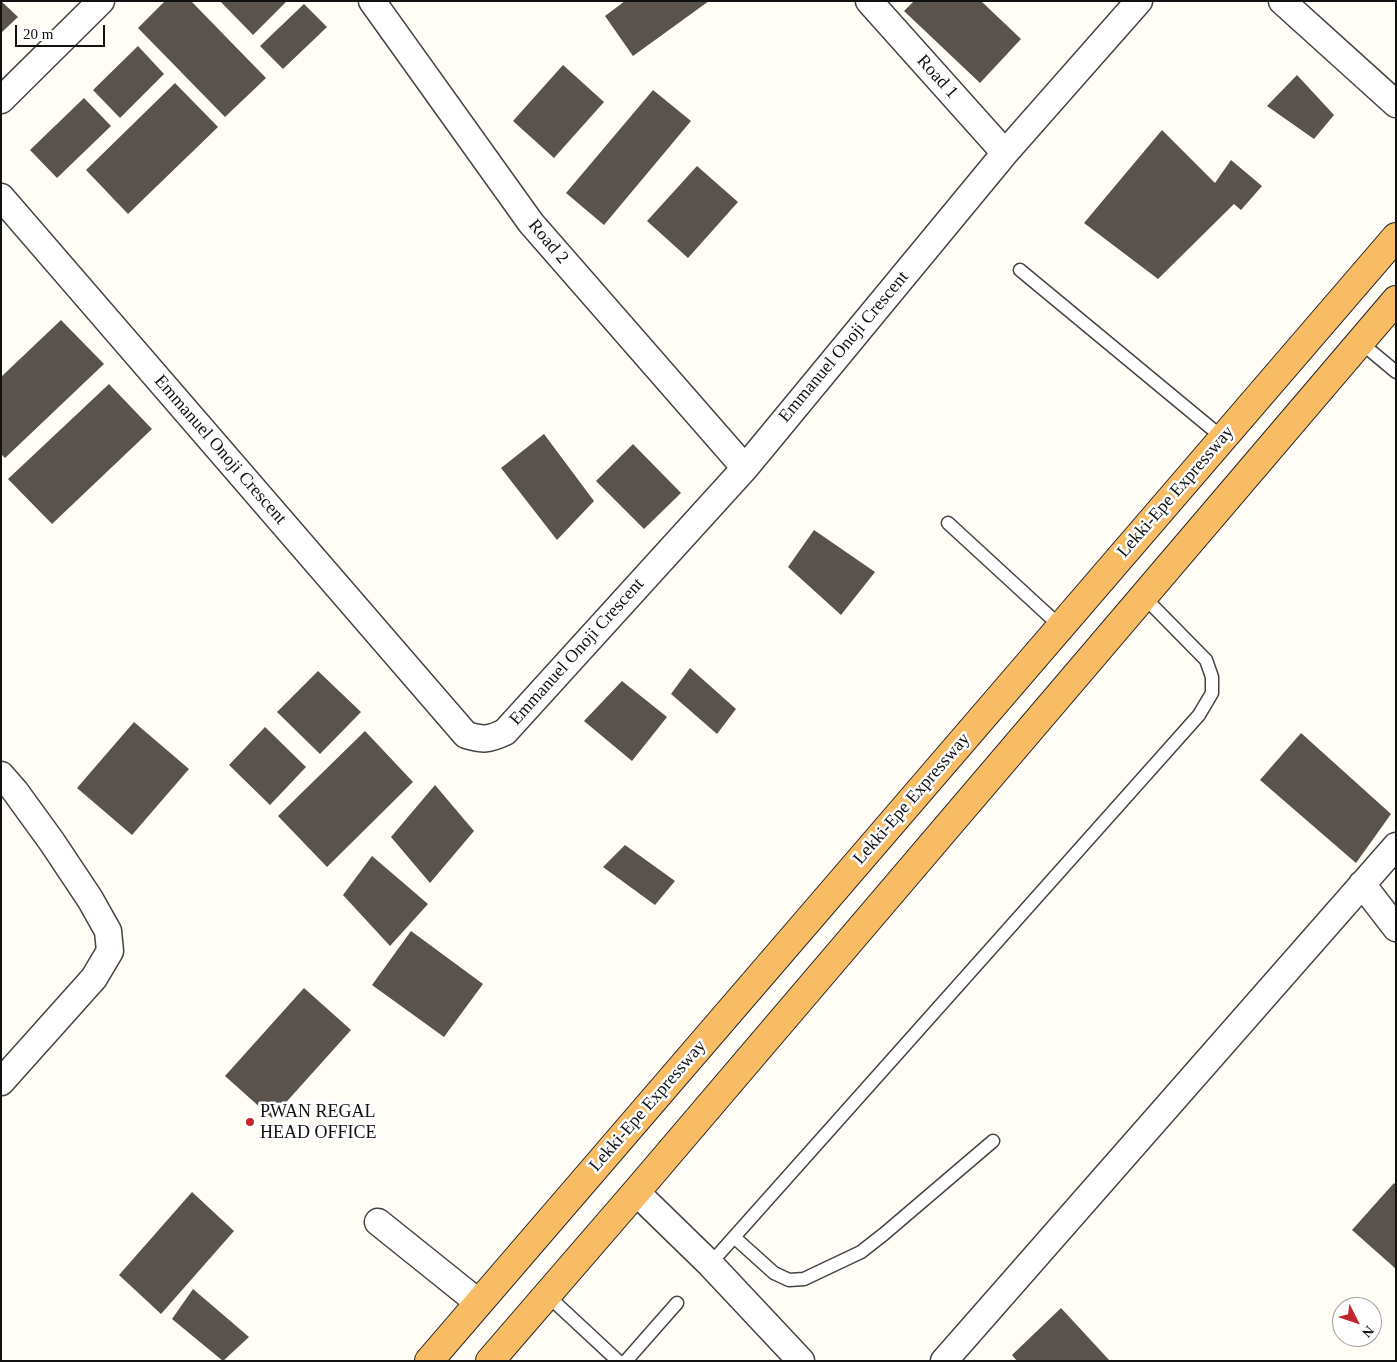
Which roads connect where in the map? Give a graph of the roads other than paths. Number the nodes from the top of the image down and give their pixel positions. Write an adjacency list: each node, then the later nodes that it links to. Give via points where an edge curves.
1 (101, 1): 6 (street)
2 (372, 1): 16 (street, Road 2, via 531,223)
3 (869, 1): 8 (street, Road 1)
4 (1139, 1): 8 (street, Emmanuel Onoji Crescent)
5 (1282, 1): 7 (street)
6 (1, 100)
7 (1396, 104)
8 (1004, 153): 16 (street, Emmanuel Onoji Crescent)
9 (1, 197): 16 (street, Emmanuel Onoji Crescent, via 466,735 493,738 505,732)
10 (1396, 238): 15 (highway, Lekki-Epe Expressway)
11 (1020, 270): 15 (lane)
12 (1396, 300): 13 (highway)
13 (1360, 342): 14 (lane); 18 (highway)
14 (1396, 372)
15 (1223, 438): 17 (highway, Lekki-Epe Expressway)
16 (745, 468)
17 (1192, 474): 18 (highway); 21 (highway, Lekki-Epe Expressway)
18 (1224, 502): 20 (highway)
19 (948, 523): 21 (lane)
20 (1144, 597): 28 (highway); 30 (lane, via 1206,660 1212,677 1212,692 1199,715)
21 (1060, 626): 34 (highway, Lekki-Epe Expressway)
22 (1, 775): 26 (street, via 90,899 108,930 110,951 94,978)
23 (1396, 846): 24 (street)
24 (1362, 884): 25 (street); 40 (street)
25 (1396, 928)
26 (1, 1082)
27 (993, 1141): 30 (lane, via 861,1252 804,1279 789,1280 774,1273)
28 (636, 1192): 31 (street); 32 (highway)
29 (378, 1222): 34 (street)
30 (734, 1237): 31 (lane)
31 (710, 1264): 39 (street)
32 (547, 1295): 36 (highway); 37 (lane)
33 (677, 1302): 38 (lane)
34 (479, 1303): 35 (highway, Lekki-Epe Expressway)
35 (429, 1361)
36 (490, 1361)
37 (618, 1361)
38 (626, 1361)
39 (801, 1361)
40 (944, 1361)

